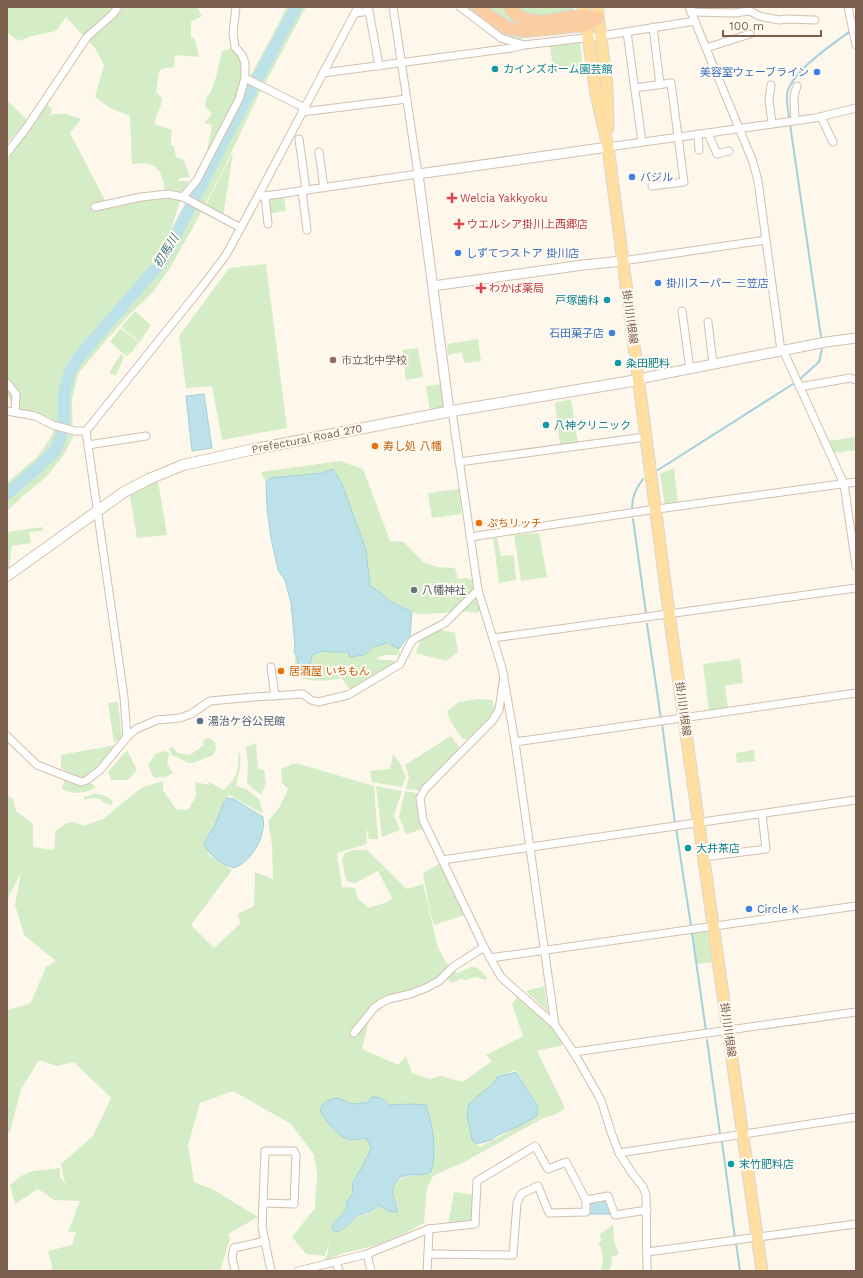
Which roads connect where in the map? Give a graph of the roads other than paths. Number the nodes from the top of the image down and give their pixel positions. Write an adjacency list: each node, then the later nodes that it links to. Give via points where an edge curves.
1 (118, 7): 46 (street, via 87,37)
2 (236, 7): 24 (street, via 233,33 236,47 245,63)
3 (394, 7): 21 (street)
4 (460, 7): 18 (street, via 501,38)
5 (479, 7): 12 (highway, via 495,20 515,30 526,31)
6 (510, 7): 12 (highway, via 521,17 536,22)
7 (848, 7): 19 (street)
8 (695, 9): 11 (street, via 734,13 750,11 759,16 779,20); 13 (street)
9 (357, 10): 22 (street, via 369,11); 23 (street)
10 (598, 13): 12 (highway); 17 (main road, 掛川川根線)
11 (814, 20)
12 (586, 21): 17 (street); 18 (street); 42 (main road, 掛川川根線, via 596,94)
13 (695, 21): 14 (street); 20 (street)
14 (653, 27): 15 (street); 25 (street)
15 (627, 32): 17 (street); 28 (street)
16 (750, 34): 20 (street)
17 (601, 36): 42 (main road, 掛川川根線, via 607,86)
18 (524, 45): 21 (street)
19 (856, 45)
20 (706, 48): 35 (street)
21 (402, 63): 22 (street); 29 (street)
22 (379, 66): 23 (street)
23 (323, 73): 31 (street)
24 (247, 79): 31 (street); 52 (street, via 197,180)
25 (660, 85): 28 (street); 38 (street, via 671,83)
26 (771, 85): 34 (street, via 769,100)
27 (797, 86): 33 (street, via 794,96)
28 (635, 88): 40 (street)
29 (407, 99): 31 (street); 47 (street)
30 (856, 108): 32 (street)
31 (304, 110): 51 (street)
32 (820, 117): 33 (street); 41 (street)
33 (795, 121): 34 (street)
34 (772, 124): 35 (street)
35 (741, 129): 36 (street); 57 (street, via 756,175)
36 (708, 133): 37 (street); 44 (street, via 717,154)
37 (698, 134): 38 (street); 43 (street)
38 (678, 137): 40 (street); 48 (street, via 684,182)
39 (299, 139): 50 (street)
40 (642, 142): 42 (street)
41 (833, 142)
42 (608, 147): 47 (street); 58 (main road, 掛川川根線)
43 (699, 150)
44 (729, 151)
45 (319, 152): 49 (street)
46 (7, 153)
47 (418, 174): 49 (street); 59 (street)
48 (652, 186)
49 (324, 188): 50 (street)
50 (304, 191): 51 (street); 56 (street)
51 (262, 196): 54 (street); 55 (street)
52 (185, 198): 53 (street, via 161,194); 55 (street)
53 (95, 207)
54 (268, 224)
55 (241, 228): 73 (street, via 226,255 201,288)
56 (307, 230)
57 (766, 240): 58 (street); 63 (street)
58 (622, 261): 59 (street); 66 (main road, 掛川川根線)
59 (432, 286): 71 (street)
60 (682, 312): 65 (street)
61 (708, 322): 64 (street)
62 (856, 338): 63 (street)
63 (782, 351): 64 (street); 69 (street)
64 (713, 364): 65 (street)
65 (690, 369): 66 (street)
66 (638, 380): 71 (main road, Prefectural Road 270); 75 (main road, 掛川川根線)
67 (856, 380): 69 (street, via 850,378)
68 (7, 383): 72 (street, via 16,394)
69 (799, 387): 79 (street)
70 (7, 411): 72 (street)
71 (450, 411): 77 (street); 80 (main road, Prefectural Road 270, via 183,464 124,492)
72 (15, 412): 73 (street, via 35,416 53,426)
73 (86, 431): 76 (street)
74 (146, 436): 76 (street)
75 (645, 437): 77 (street); 81 (main road, 掛川川根線)
76 (88, 445): 80 (street)
77 (459, 462): 82 (street)
78 (856, 482): 79 (street)
79 (844, 484): 81 (street); 83 (street)
80 (98, 510): 84 (main road, Prefectural Road 270); 95 (street, via 124,697)
81 (655, 510): 82 (street); 87 (main road, 掛川川根線)
82 (470, 537): 86 (street)
83 (856, 566)
84 (7, 576)
85 (856, 588): 87 (street)
86 (478, 590): 88 (street); 92 (street, via 445,623 411,642 400,664 348,695 318,702 303,694)
87 (669, 614): 88 (street); 93 (main road, 掛川川根線)
88 (493, 638): 90 (street)
89 (270, 667): 92 (street)
90 (504, 676): 96 (street); 102 (street, via 499,710 493,720 425,789 420,798 423,820)
91 (856, 693): 93 (street)
92 (275, 696): 95 (street, via 210,701 191,714 146,724)
93 (684, 718): 96 (street); 99 (main road, 掛川川根線)
94 (7, 736): 95 (street, via 37,765 81,782 100,770)
95 (127, 737)
96 (515, 742): 100 (street)
97 (856, 800): 98 (street)
98 (762, 814): 99 (street); 101 (street, via 766,849)
99 (699, 823): 100 (street); 101 (main road, 掛川川根線)
100 (530, 846): 102 (street); 106 (street)
101 (704, 857): 104 (main road, 掛川川根線)
102 (442, 860): 105 (street)
103 (856, 906): 104 (street)
104 (713, 926): 106 (street); 110 (main road, 掛川川根線)
105 (484, 947): 107 (street); 111 (street, via 453,967 439,981 380,1004)
106 (545, 950): 107 (street); 109 (street)
107 (490, 958): 109 (street, via 501,977)
108 (856, 1012): 110 (street)
109 (556, 1025): 112 (street)
110 (728, 1031): 112 (street); 114 (main road, 掛川川根線)
111 (354, 1032)
112 (574, 1052): 115 (street, via 601,1100)
113 (856, 1117): 114 (street)
114 (743, 1135): 115 (street); 121 (main road, 掛川川根線)
115 (619, 1153): 118 (street, via 643,1187)
116 (586, 1200): 118 (street, via 608,1196 615,1215); 120 (street, via 566,1162 548,1169 535,1146 477,1181 475,1224); 125 (street, via 586,1212 549,1213 538,1186 521,1194 517,1203 513,1255)
117 (263, 1203): 117 (street, via 265,1151 294,1152 294,1204); 122 (street)
118 (647, 1210): 123 (street)
119 (856, 1224): 121 (street)
120 (429, 1229): 124 (street); 125 (street)
121 (758, 1238): 123 (street); 135 (main road, 掛川川根線)
122 (264, 1241): 128 (street, via 234,1248 232,1256); 129 (street)
123 (647, 1252): 134 (street)
124 (367, 1254): 126 (street); 132 (street)
125 (428, 1254): 133 (street)
126 (336, 1262): 127 (street); 131 (street)
127 (307, 1270): 130 (street)
128 (235, 1271)
129 (271, 1271)
130 (298, 1271)
131 (338, 1271)
132 (371, 1271)
133 (427, 1271)
134 (647, 1271)
135 (762, 1271)

